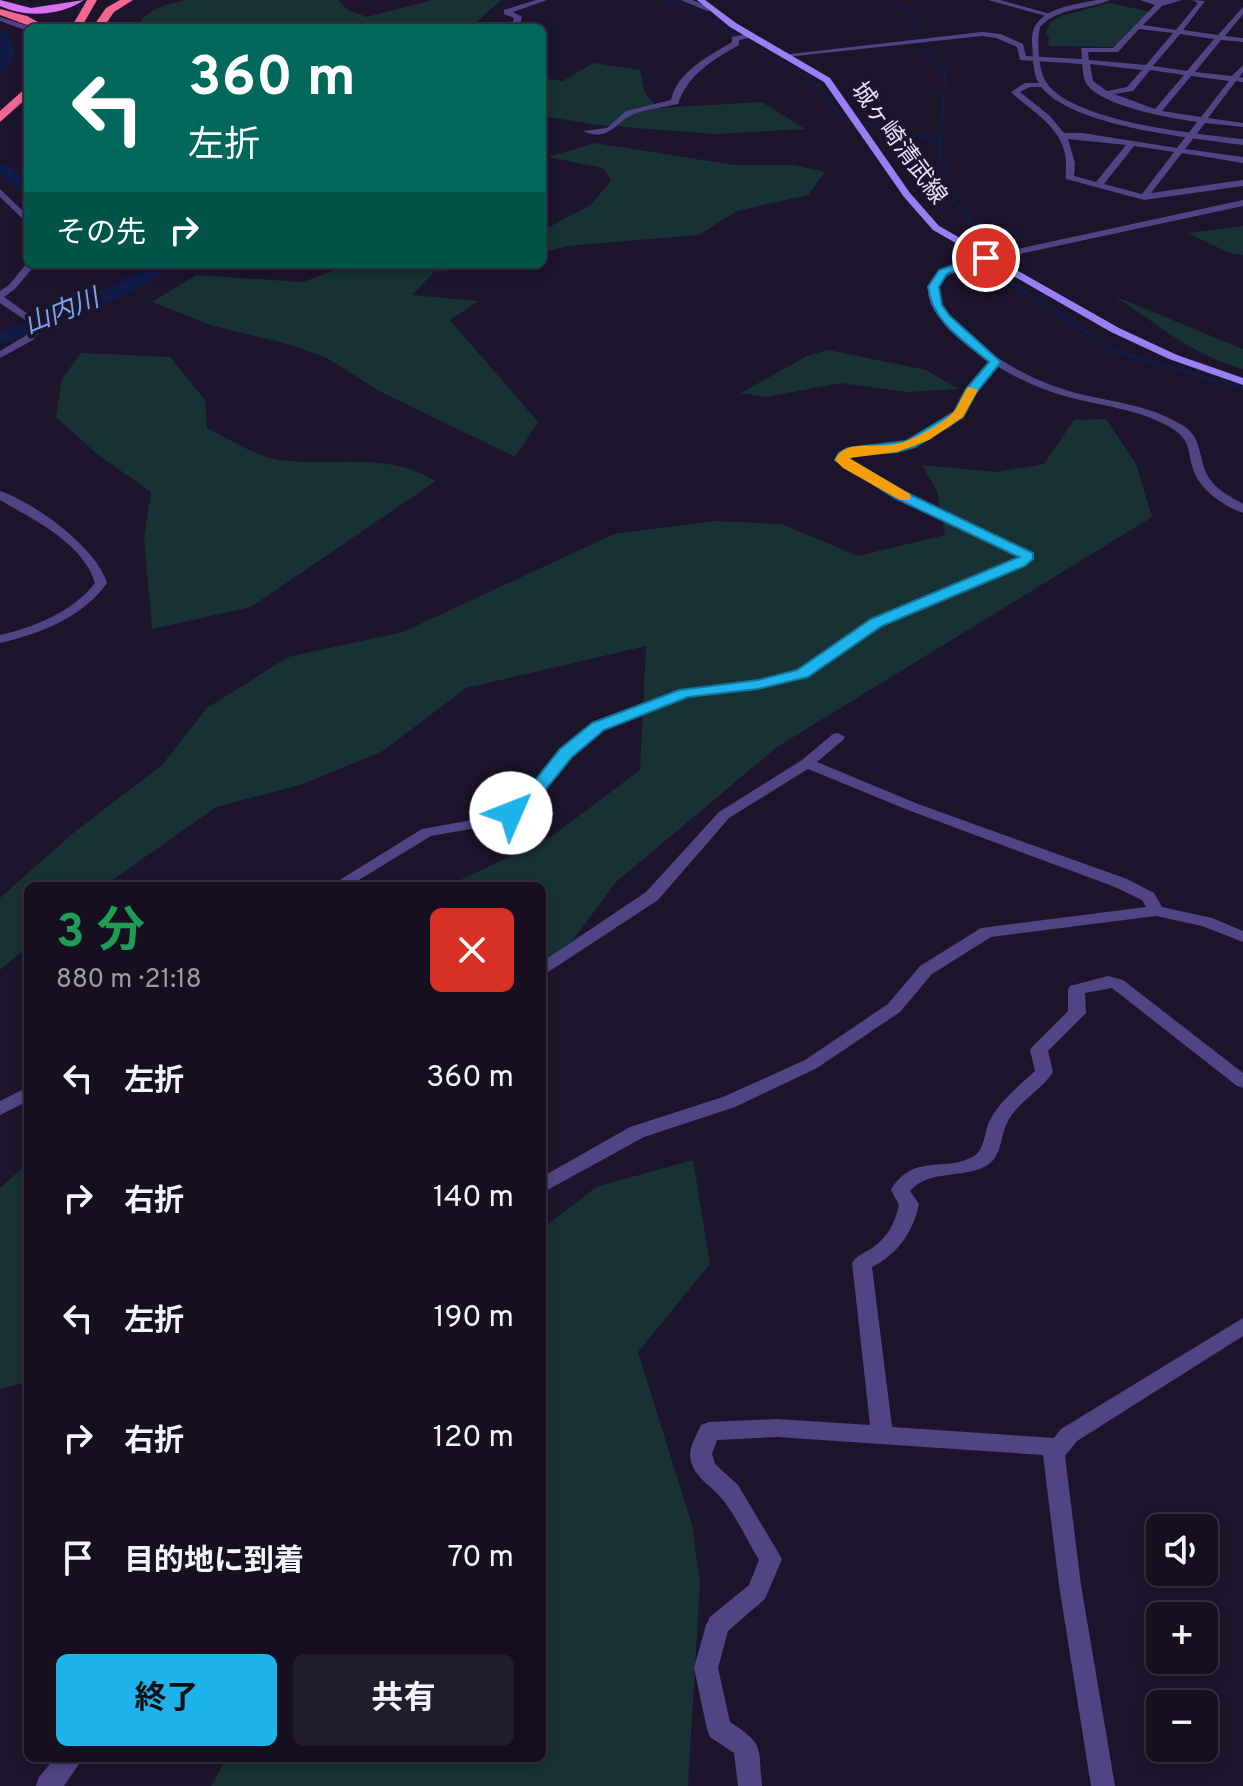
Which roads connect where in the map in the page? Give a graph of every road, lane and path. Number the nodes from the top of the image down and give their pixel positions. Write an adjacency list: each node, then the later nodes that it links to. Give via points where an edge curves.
1 (4, 0): 13 (main road, via 8,7 31,10)
2 (101, 0): 23 (highway)
3 (128, 0): 24 (highway, via 110,10)
4 (543, 0): 25 (street, via 507,12 518,17)
5 (685, 0): 16 (street)
6 (701, 0): 16 (main road, 城ヶ崎清武線)
7 (992, 0): 15 (street)
8 (1035, 0): 15 (street)
9 (1106, 0): 19 (street)
10 (1144, 0): 14 (street)
11 (1178, 0): 14 (street)
12 (1196, 0): 28 (street, via 1203,2)
13 (87, 2): 22 (highway)
14 (1160, 4): 26 (street)
15 (1013, 6): 19 (street)
16 (710, 9): 29 (main road, 城ヶ崎清武線)
17 (1243, 9): 30 (street)
18 (0, 12): 21 (highway)
19 (1050, 15): 33 (street, via 1035,29)
20 (0, 19): 27 (street)
21 (36, 24)
22 (78, 24)
23 (89, 24)
24 (100, 24)
25 (516, 24)
26 (1138, 27): 28 (street); 34 (street, via 1115,50 1084,50)
27 (24, 28)
28 (1178, 32): 30 (street); 35 (street)
29 (751, 35): 32 (main road, 城ヶ崎清武線); 48 (street, via 735,39 678,85 675,102 629,113 609,130)
30 (1219, 37): 31 (street); 37 (street)
31 (1243, 40)
32 (786, 55): 33 (street, via 982,34 1013,41 1023,58); 63 (main road, 城ヶ崎清武線, via 827,80 925,217)
33 (1037, 60): 34 (street); 39 (street)
34 (1086, 63): 35 (street); 41 (street, via 1089,82)
35 (1146, 67): 37 (street); 41 (street, via 1129,90)
36 (1243, 67): 38 (street)
37 (1189, 73): 38 (street); 43 (street)
38 (1239, 79): 45 (street)
39 (1043, 85): 49 (street, via 1099,115); 50 (street, via 1015,92)
40 (24, 94): 44 (highway)
41 (1103, 94): 43 (street)
42 (24, 108): 47 (highway)
43 (1157, 112): 45 (street)
44 (0, 118)
45 (1203, 119): 46 (street); 49 (street)
46 (1243, 125)
47 (0, 130)
48 (587, 131)
49 (1191, 135): 51 (street); 53 (street)
50 (1063, 136): 52 (street); 58 (street, via 1072,151 1069,177)
51 (1243, 142)
52 (1131, 144): 53 (street); 58 (street)
53 (1179, 151): 54 (street); 60 (street)
54 (1229, 158): 55 (street); 56 (street)
55 (1243, 160)
56 (1221, 168)
57 (1243, 183): 60 (street)
58 (1098, 185): 60 (street)
59 (0, 192): 62 (street)
60 (1144, 197)
61 (1243, 203): 63 (street)
62 (24, 217)
63 (983, 256): 67 (street, via 943,272 932,295 945,319); 68 (main road, 城ヶ崎清武線, via 1145,344)
64 (28, 268): 65 (street)
65 (0, 296): 66 (street, via 40,326 22,344)
66 (0, 355)
67 (995, 362): 70 (street, via 1037,384 1175,425 1197,449 1203,477); 74 (street, via 959,415 945,426 897,448 852,451 841,460 900,495 1028,556 1024,560 876,623 802,673 685,693 598,727 566,753 511,813 427,832)
68 (1243, 382)
69 (0, 495): 71 (street, via 65,537 96,568 101,583 66,612)
70 (1243, 509)
71 (0, 639)
72 (838, 737): 73 (street)
73 (807, 763): 75 (street, via 1121,883 1148,897); 77 (street, via 724,815 652,896)
74 (345, 882)
75 (1156, 911): 76 (street); 81 (street, via 987,932 926,970 894,1008 811,1064 729,1102 637,1132)
76 (1243, 937)
77 (546, 967)
78 (1243, 1082): 83 (street, via 1117,984 1076,990 1077,1013 1039,1050 1044,1072 1001,1117 980,1161 921,1173 904,1183 900,1190 909,1204 907,1219 881,1255 862,1263)
79 (24, 1095): 80 (street)
80 (0, 1109)
81 (546, 1184)
82 (1243, 1326): 84 (street, via 1069,1435)
83 (882, 1436): 84 (street); 87 (street, via 777,1428 709,1431 701,1454 706,1469 730,1492 771,1559 757,1592 718,1625 706,1668 719,1729 746,1747)
84 (1059, 1447): 88 (street, via 1055,1472)
85 (68, 1762): 86 (street)
86 (48, 1786)
87 (750, 1786)
88 (1103, 1786)

